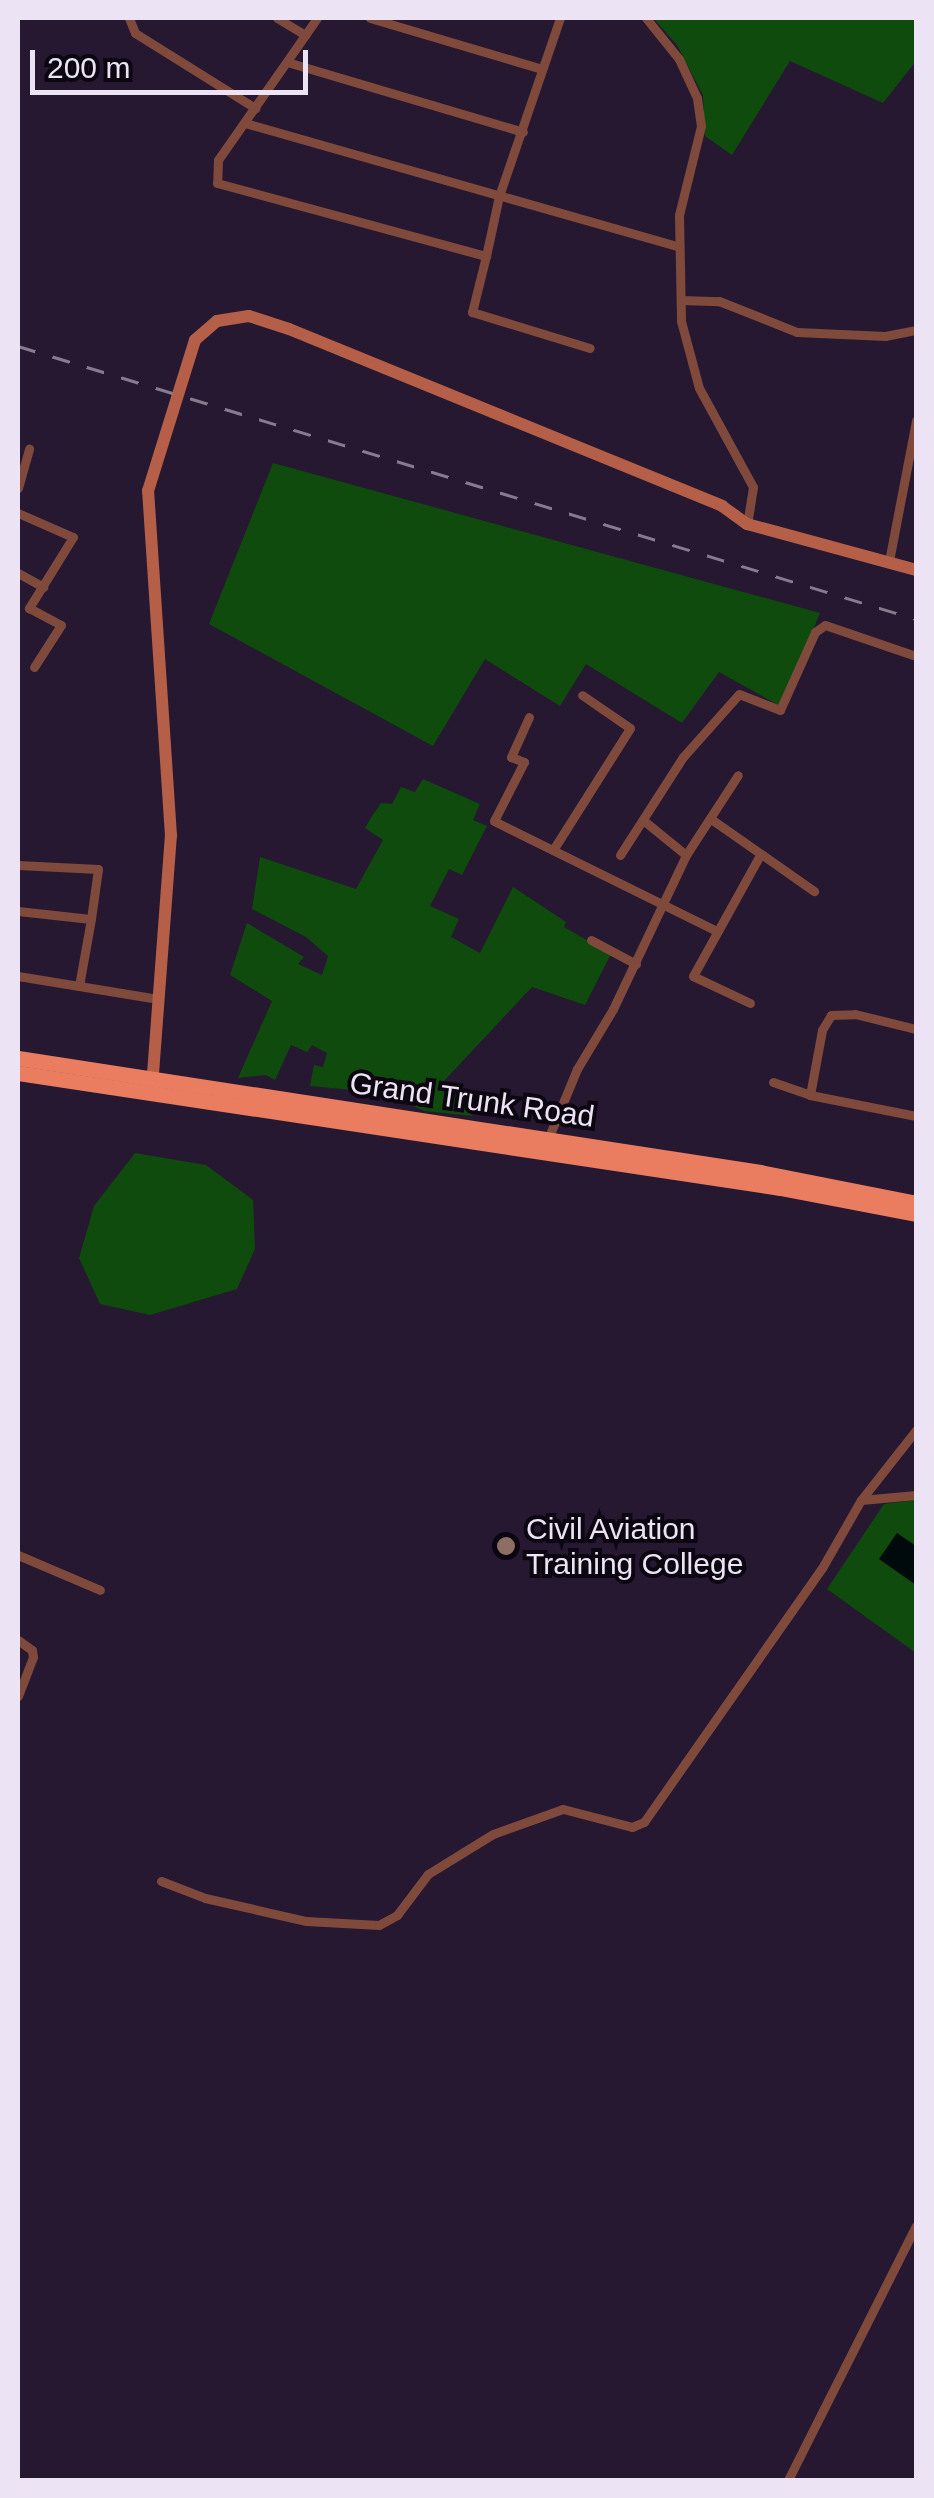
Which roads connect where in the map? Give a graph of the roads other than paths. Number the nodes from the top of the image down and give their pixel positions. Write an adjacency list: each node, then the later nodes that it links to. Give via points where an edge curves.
1 (129, 18): 10 (street, via 135,33)
2 (276, 18): 7 (street)
3 (317, 18): 7 (street)
4 (370, 18): 9 (street)
5 (560, 18): 9 (street)
6 (646, 18): 14 (street, via 680,58 702,126)
7 (305, 35): 8 (street)
8 (287, 62): 10 (street); 12 (street)
9 (542, 69): 12 (street)
10 (256, 108): 11 (street)
11 (245, 123): 13 (street); 15 (street, via 218,160 216,183)
12 (523, 132): 13 (street)
13 (500, 196): 14 (street); 15 (street)
14 (677, 246): 16 (street)
15 (486, 256): 18 (street, via 472,312)
16 (681, 300): 17 (street, via 719,300 797,332 885,336); 23 (street, via 699,388 752,487)
17 (916, 330)
18 (590, 348)
19 (916, 420): 24 (street)
20 (29, 449): 21 (street)
21 (18, 488)
22 (18, 513): 27 (street, via 73,537)
23 (748, 524): 24 (main road); 49 (main road, via 722,506 250,316 217,320 194,340 148,491 171,836)
24 (889, 561): 25 (main road)
25 (916, 570)
26 (18, 573): 27 (street)
27 (43, 587): 29 (street, via 29,608 61,625)
28 (916, 656): 34 (street, via 825,625 815,632 780,710 739,694 683,757)
29 (34, 667)
30 (582, 695): 35 (street, via 630,728)
31 (529, 717): 35 (street, via 511,756 524,762 494,822)
32 (738, 775): 33 (street)
33 (712, 819): 37 (street); 38 (street)
34 (643, 820): 36 (street); 37 (street)
35 (552, 850): 41 (street)
36 (620, 855)
37 (686, 855): 41 (street)
38 (760, 855): 40 (street); 44 (street)
39 (18, 865): 43 (street, via 98,869)
40 (814, 892)
41 (664, 906): 44 (street); 46 (street)
42 (18, 911): 43 (street)
43 (91, 919): 48 (street)
44 (717, 932): 50 (street, via 693,976)
45 (591, 940): 46 (street)
46 (636, 964): 58 (street, via 577,1069)
47 (18, 976): 48 (street)
48 (79, 986): 49 (street)
49 (158, 999): 55 (main road)
50 (750, 1003)
51 (916, 1029): 56 (street, via 854,1014 832,1016 822,1030)
52 (18, 1058): 55 (highway, Grand Trunk Road)
53 (18, 1073): 55 (highway, Grand Trunk Road)
54 (773, 1082): 56 (street)
55 (152, 1088): 58 (highway, Grand Trunk Road); 60 (highway, Grand Trunk Road)
56 (810, 1095): 57 (street)
57 (916, 1116)
58 (548, 1138): 59 (highway, Grand Trunk Road)
59 (916, 1203)
60 (916, 1214)
61 (916, 1430): 63 (street)
62 (916, 1494): 63 (street)
63 (861, 1500): 68 (street, via 811,1584 644,1822 632,1827 563,1809 493,1834 428,1874 397,1915 379,1925 306,1921)
64 (18, 1555): 65 (street)
65 (100, 1590)
66 (18, 1640): 67 (street, via 33,1658)
67 (18, 1696)
68 (161, 1881)
69 (916, 2226): 70 (street)
70 (788, 2480)

